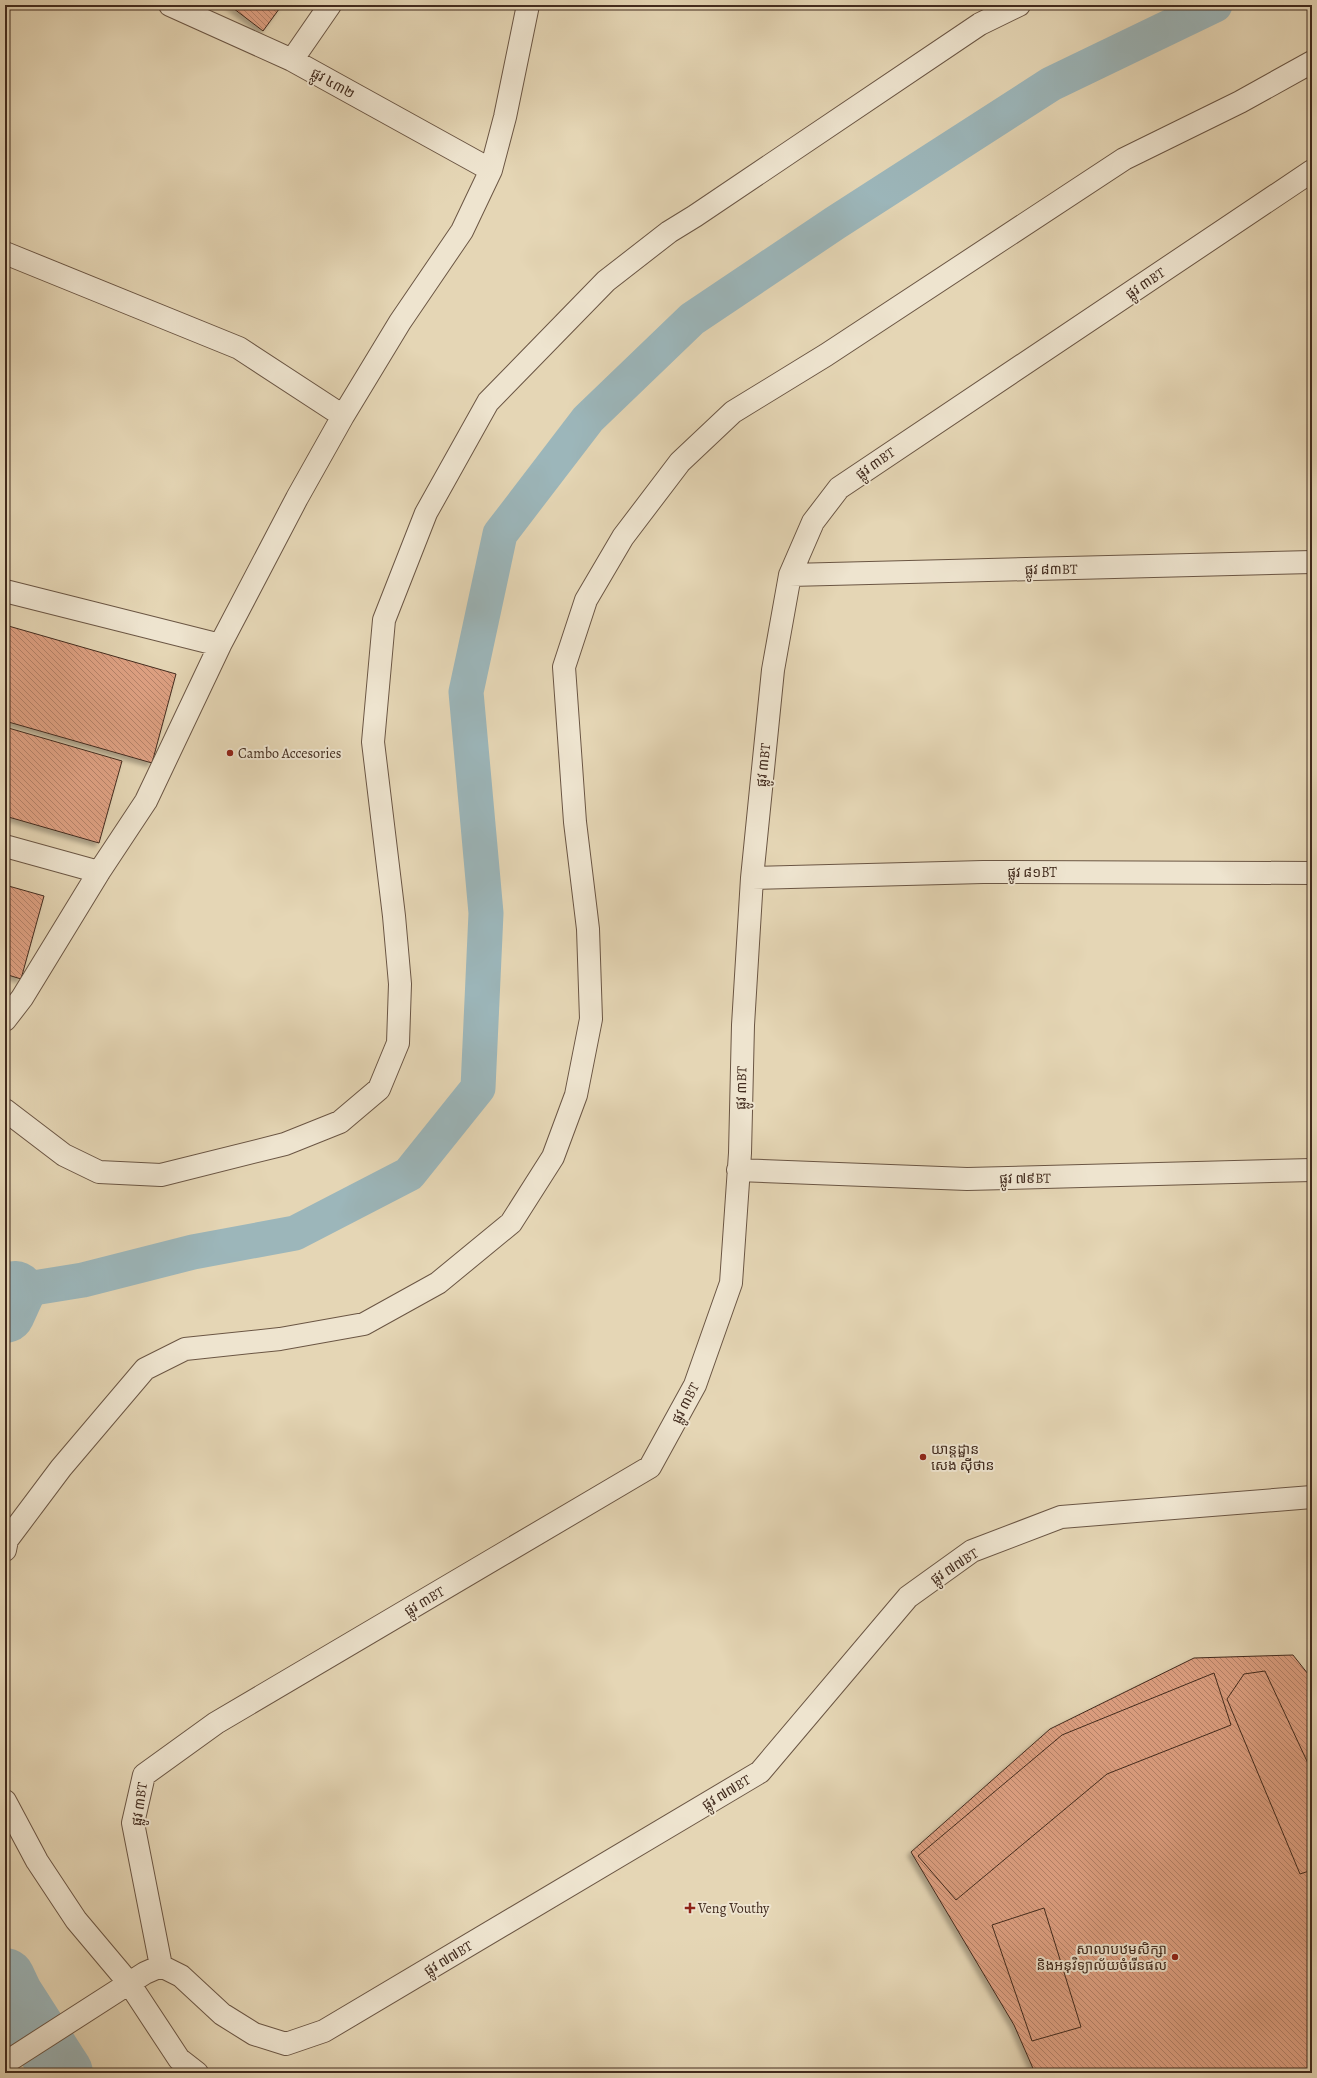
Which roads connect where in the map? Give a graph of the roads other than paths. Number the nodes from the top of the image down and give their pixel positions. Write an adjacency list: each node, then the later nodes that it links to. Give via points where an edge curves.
1 (170, 5): 5 (street, ផ្លូវ ៤៣២)
2 (330, 5): 5 (street)
3 (528, 5): 7 (street)
4 (1019, 5): 20 (street, via 980,24 669,232 606,281 488,402 426,512 384,620 373,742 400,984 398,1043 379,1089 340,1122 285,1144 161,1175 99,1172 64,1155)
5 (292, 60): 7 (street, ផ្លូវ ៤៣២)
6 (1312, 62): 24 (street, via 1240,102 1124,159 826,355 733,412 680,462 623,537 586,600 564,667 575,822 588,929 591,1019 576,1095 553,1157 511,1223 438,1283 364,1324 280,1339 185,1349 145,1369 61,1468 7,1540)
7 (491, 170): 10 (street, via 462,231 400,322)
8 (1312, 171): 12 (street, ផ្លូវ ៣BT, via 839,488 813,522)
9 (5, 253): 10 (street, via 239,348)
10 (343, 416): 14 (street)
11 (1312, 562): 12 (street, ផ្លូវ ៨៣BT)
12 (790, 575): 18 (street, ផ្លូវ ៣BT, via 773,670)
13 (5, 591): 14 (street)
14 (220, 646): 16 (street, via 146,801)
15 (5, 846): 16 (street)
16 (99, 872): 19 (street, via 22,998)
17 (1312, 873): 18 (street, ផ្លូវ ៨១BT, via 983,872)
18 (752, 878): 21 (street, ផ្លូវ ៣BT)
19 (5, 1020)
20 (5, 1110)
21 (738, 1170): 22 (street, ផ្លូវ ៧៩BT, via 967,1179); 26 (street, ផ្លូវ ៣BT, via 731,1283 696,1385 650,1467 216,1723 144,1775 133,1823)
22 (1312, 1170)
23 (1312, 1497): 26 (street, ផ្លូវ ៧៧BT, via 1060,1517 972,1552 908,1597 760,1772 324,2031 286,2044 254,2034 222,2014 181,1976)
24 (5, 1550)
25 (5, 1801): 27 (street, via 37,1861)
26 (161, 1966): 27 (street)
27 (121, 1988): 28 (street); 29 (street, via 179,2059)
28 (5, 2063)
29 (196, 2073)

